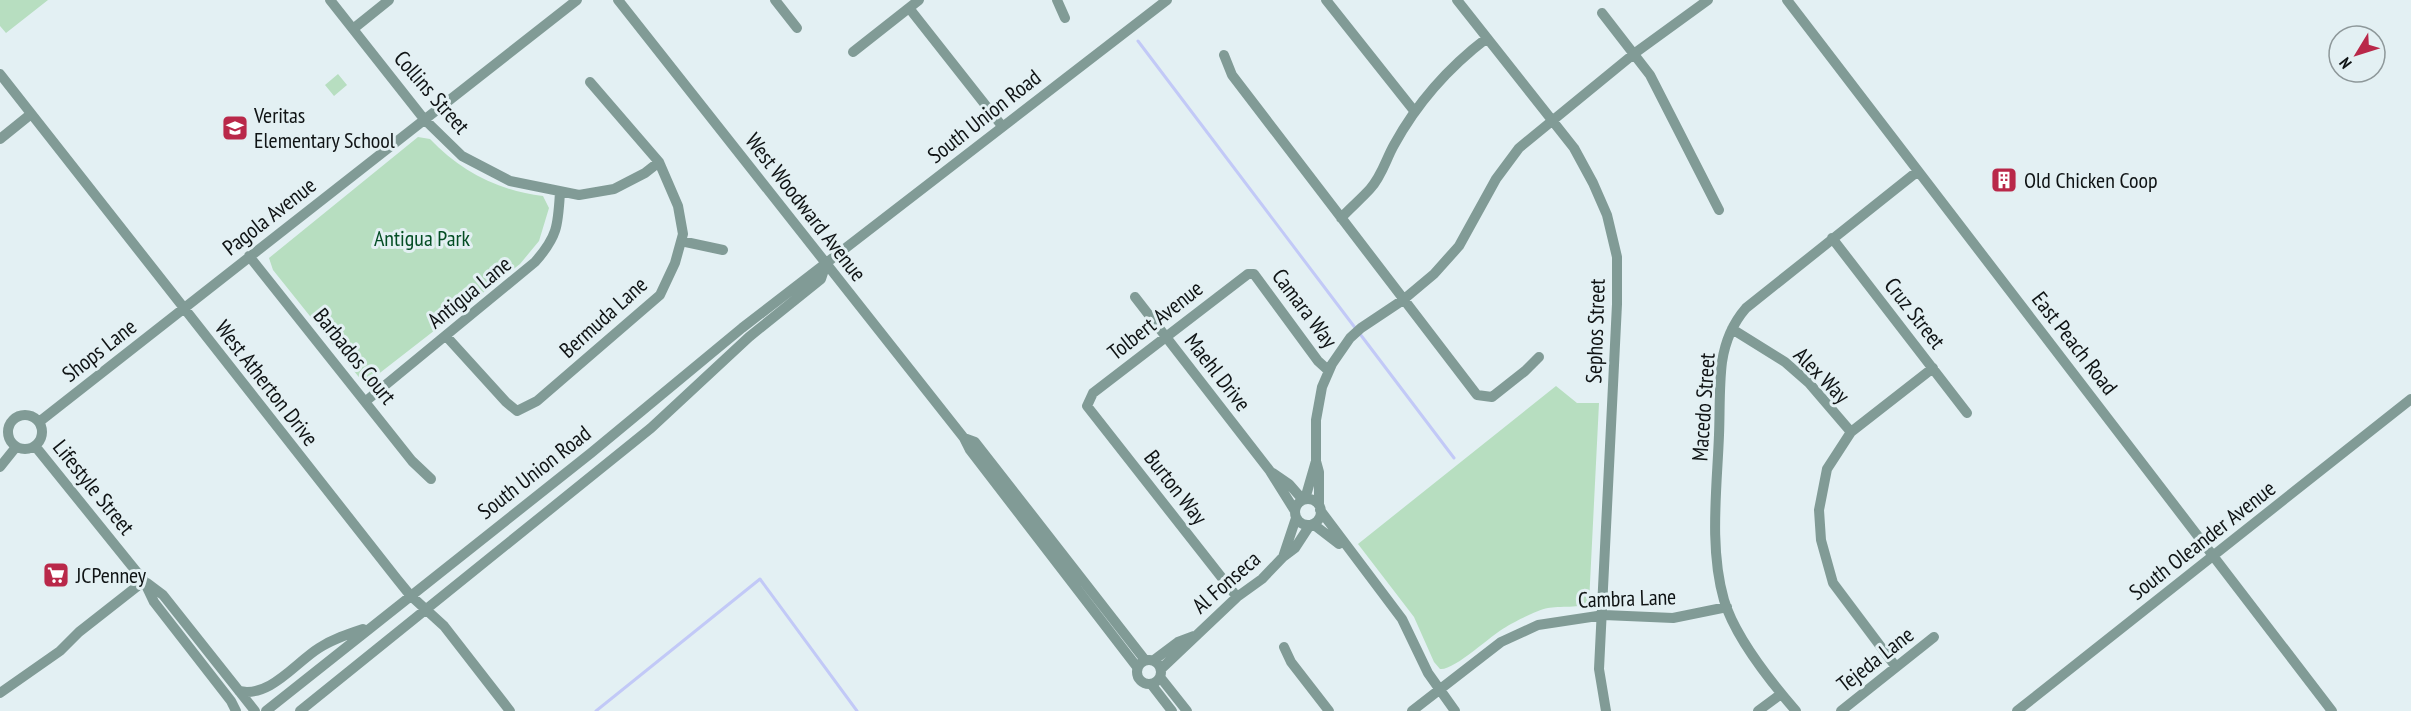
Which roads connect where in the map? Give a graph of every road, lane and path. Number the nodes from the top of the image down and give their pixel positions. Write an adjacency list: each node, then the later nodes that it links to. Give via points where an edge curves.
1 (330, 0): 17 (street, Collins Street)
2 (389, 0): 17 (street)
3 (577, 0): 26 (street, Pagola Avenue)
4 (618, 0): 39 (street, West Woodward Avenue)
5 (775, 0): 16 (street)
6 (919, 0): 13 (street)
7 (1057, 0): 15 (street)
8 (1167, 0): 28 (street, South Union Road)
9 (1326, 0): 24 (street)
10 (1457, 0): 18 (street, Sephos Street)
11 (1708, 0): 20 (street)
12 (1787, 0): 31 (street, East Peach Road)
13 (909, 8): 19 (street); 28 (street)
14 (1602, 13): 20 (street)
15 (1065, 18)
16 (797, 28)
17 (353, 29): 26 (street, Collins Street)
18 (1487, 38): 24 (street, via 1445,75); 27 (street, Sephos Street)
19 (854, 52)
20 (1635, 53): 27 (street); 33 (street, via 1665,101)
21 (1224, 55): 34 (street, via 1232,75)
22 (0, 74): 25 (street, West Atherton Drive)
23 (590, 82): 30 (street, Bermuda Lane)
24 (1415, 112): 34 (street, via 1371,189)
25 (31, 114): 29 (street); 43 (street, West Atherton Drive)
26 (424, 119): 32 (street, Collins Street, via 462,156 510,181); 38 (street, Pagola Avenue)
27 (1552, 121): 42 (street, via 1519,148 1496,179 1459,246); 77 (street, Sephos Street, via 1574,148 1593,183 1607,215 1617,258)
28 (1002, 126): 39 (street, South Union Road)
29 (0, 139)
30 (659, 162): 32 (street, Collins Street, via 614,189 579,195); 36 (street, Bermuda Lane, via 678,206)
31 (1918, 171): 35 (street, Macedo Street); 70 (street, East Peach Road)
32 (560, 192): 46 (street, Antigua Lane, via 558,225 551,245 527,271)
33 (1719, 210)
34 (1341, 218): 42 (street)
35 (1832, 238): 44 (street, Macedo Street, via 1746,308); 48 (street, Cruz Street)
36 (681, 241): 37 (street); 46 (street, Bermuda Lane, via 660,295 537,401 517,411)
37 (723, 250)
38 (249, 256): 43 (street, Pagola Avenue); 52 (street, Barbados Court)
39 (826, 264): 73 (street, South Union Road); 76 (street, South Union Road, via 821,279 748,337 660,421); 81 (street, West Woodward Avenue, via 970,450)
40 (1248, 273): 45 (street, Tolbert Avenue); 49 (street, Camara Way, via 1254,274)
41 (1135, 297): 45 (street, Maehl Drive)
42 (1403, 300): 47 (street, via 1477,395 1492,397); 49 (street, via 1361,328 1340,350)
43 (183, 308): 54 (street, Shops Lane); 73 (street, West Atherton Drive)
44 (1732, 329): 56 (street, Alex Way, via 1785,362 1809,383); 75 (street, Macedo Street, via 1722,362 1716,539)
45 (1166, 335): 51 (street, Tolbert Avenue); 61 (street, Maehl Drive)
46 (446, 336): 52 (street, Antigua Lane)
47 (1539, 357)
48 (1933, 368): 53 (street, Cruz Street); 56 (street)
49 (1329, 371): 59 (street, via 1318,402)
50 (2411, 399): 70 (street, South Oleander Avenue)
51 (1089, 400): 74 (street, Burton Way, via 1087,406)
52 (366, 401): 62 (street, Barbados Court, via 412,461)
53 (1967, 413)
54 (39, 422): 55 (street, via 23,415); 57 (street, via 42,436)
55 (5, 424): 58 (street)
56 (1851, 432): 82 (street, via 1827,470 1819,510 1821,540 1833,584)
57 (35, 446): 58 (street, via 28,450); 72 (street, Lifestyle Street)
58 (16, 447): 60 (street)
59 (1316, 460): 63 (street); 66 (street)
60 (0, 467)
61 (1270, 471): 64 (street, Maehl Drive); 67 (street, Maehl Drive)
62 (431, 479)
63 (1309, 483): 64 (street); 65 (street)
64 (1289, 484): 65 (street, Maehl Drive)
65 (1304, 500): 66 (street, via 1313,500); 67 (street, via 1297,504)
66 (1320, 508): 68 (street, via 1319,518); 69 (street)
67 (1295, 514): 68 (street, via 1303,524); 71 (street, Al Fonseca)
68 (1311, 524): 69 (street); 71 (street, Al Fonseca, via 1295,548)
69 (1352, 554): 84 (street, via 1402,619 1423,665)
70 (2214, 556): 102 (street, South Oleander Avenue); 103 (street, East Peach Road)
71 (1283, 557): 74 (street, Al Fonseca)
72 (144, 581): 85 (street, Lifestyle Street, via 163,595); 86 (street, via 60,651); 88 (street, Lifestyle Street, via 154,602)
73 (410, 595): 76 (street, West Atherton Drive); 78 (street, South Union Road)
74 (1237, 597): 81 (street, Al Fonseca, via 1183,650)
75 (1727, 607): 77 (street, Cambra Lane, via 1673,618); 87 (street, Macedo Street, via 1741,636)
76 (426, 610): 91 (street, South Union Road); 92 (street, West Atherton Drive, via 444,626)
77 (1604, 615): 84 (street, Cambra Lane, via 1555,621 1520,632); 98 (street, Sephos Street, via 1599,669)
78 (372, 626): 85 (street, via 332,640 260,692); 90 (street, South Union Road)
79 (1934, 637): 82 (street, Tejeda Lane)
80 (1284, 647): 95 (street)
81 (1152, 667): 83 (street, Al Fonseca, via 1157,682); 83 (street, via 1138,678); 94 (street, West Woodward Avenue)
82 (1896, 667): 101 (street, Tejeda Lane)
83 (1151, 684): 93 (street)
84 (1440, 690): 96 (street, Cambra Lane); 97 (street)
85 (239, 691): 89 (street, Lifestyle Street)
86 (0, 693)
87 (1780, 694): 99 (street); 100 (street, Macedo Street)
88 (236, 711)
89 (255, 711)
90 (266, 711)
91 (300, 711)
92 (510, 711)
93 (1172, 711)
94 (1187, 711)
95 (1329, 711)
96 (1412, 711)
97 (1455, 711)
98 (1606, 711)
99 (1758, 711)
100 (1796, 711)
101 (1841, 711)
102 (2017, 711)
103 (2332, 711)

